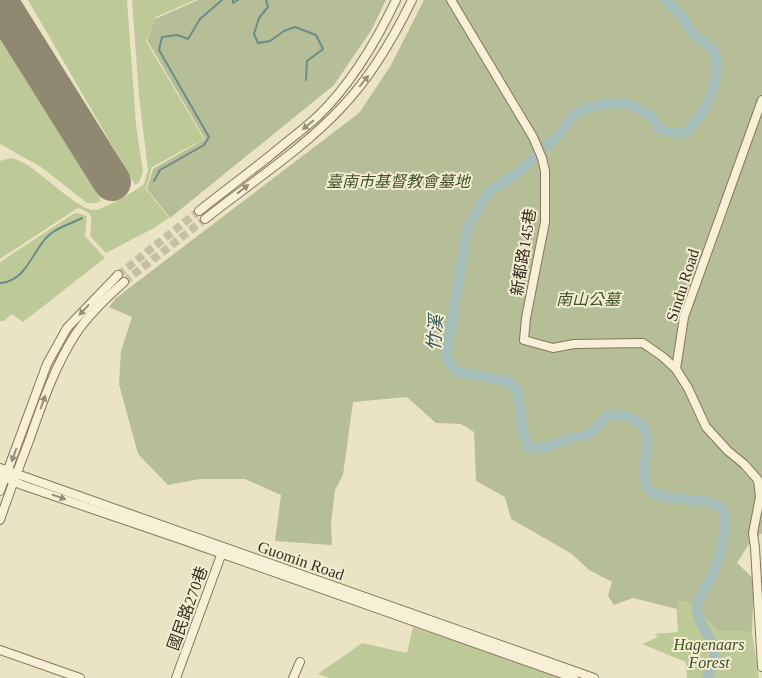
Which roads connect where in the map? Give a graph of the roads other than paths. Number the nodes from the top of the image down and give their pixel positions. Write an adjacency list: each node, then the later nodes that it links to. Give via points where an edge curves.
1 (396, 0): 5 (street, one-way to 5, via 358,68 318,117)
2 (412, 0): 6 (street, one-way to 2, via 305,141 342,107 371,72)
3 (451, 0): 9 (street, 新都路145巷, via 533,138 545,171 544,222 524,340 553,348 574,344 643,343)
4 (762, 100): 9 (street, Sindu Road, via 684,316)
5 (199, 211)
6 (205, 219)
7 (118, 275): 10 (street, one-way to 10, via 67,328 44,372)
8 (124, 282): 11 (street, one-way to 8, via 59,362 96,307)
9 (676, 369): 18 (street, via 706,427 758,480 760,496 753,533)
10 (3, 473): 11 (street, Guomin Road); 12 (street, Guomin Road); 13 (street)
11 (17, 473): 12 (street); 15 (street, Guomin Road)
12 (13, 481): 14 (street); 15 (street, Guomin Road, one-way to 15)
13 (0, 490)
14 (0, 520)
15 (223, 551): 19 (street, Guomin Road); 21 (street, 國民路270巷)
16 (0, 650): 20 (street)
17 (300, 662): 22 (street)
18 (762, 667)
19 (569, 675): 23 (street, Guomin Road)
20 (80, 678)
21 (176, 678)
22 (293, 678)
23 (594, 678)

